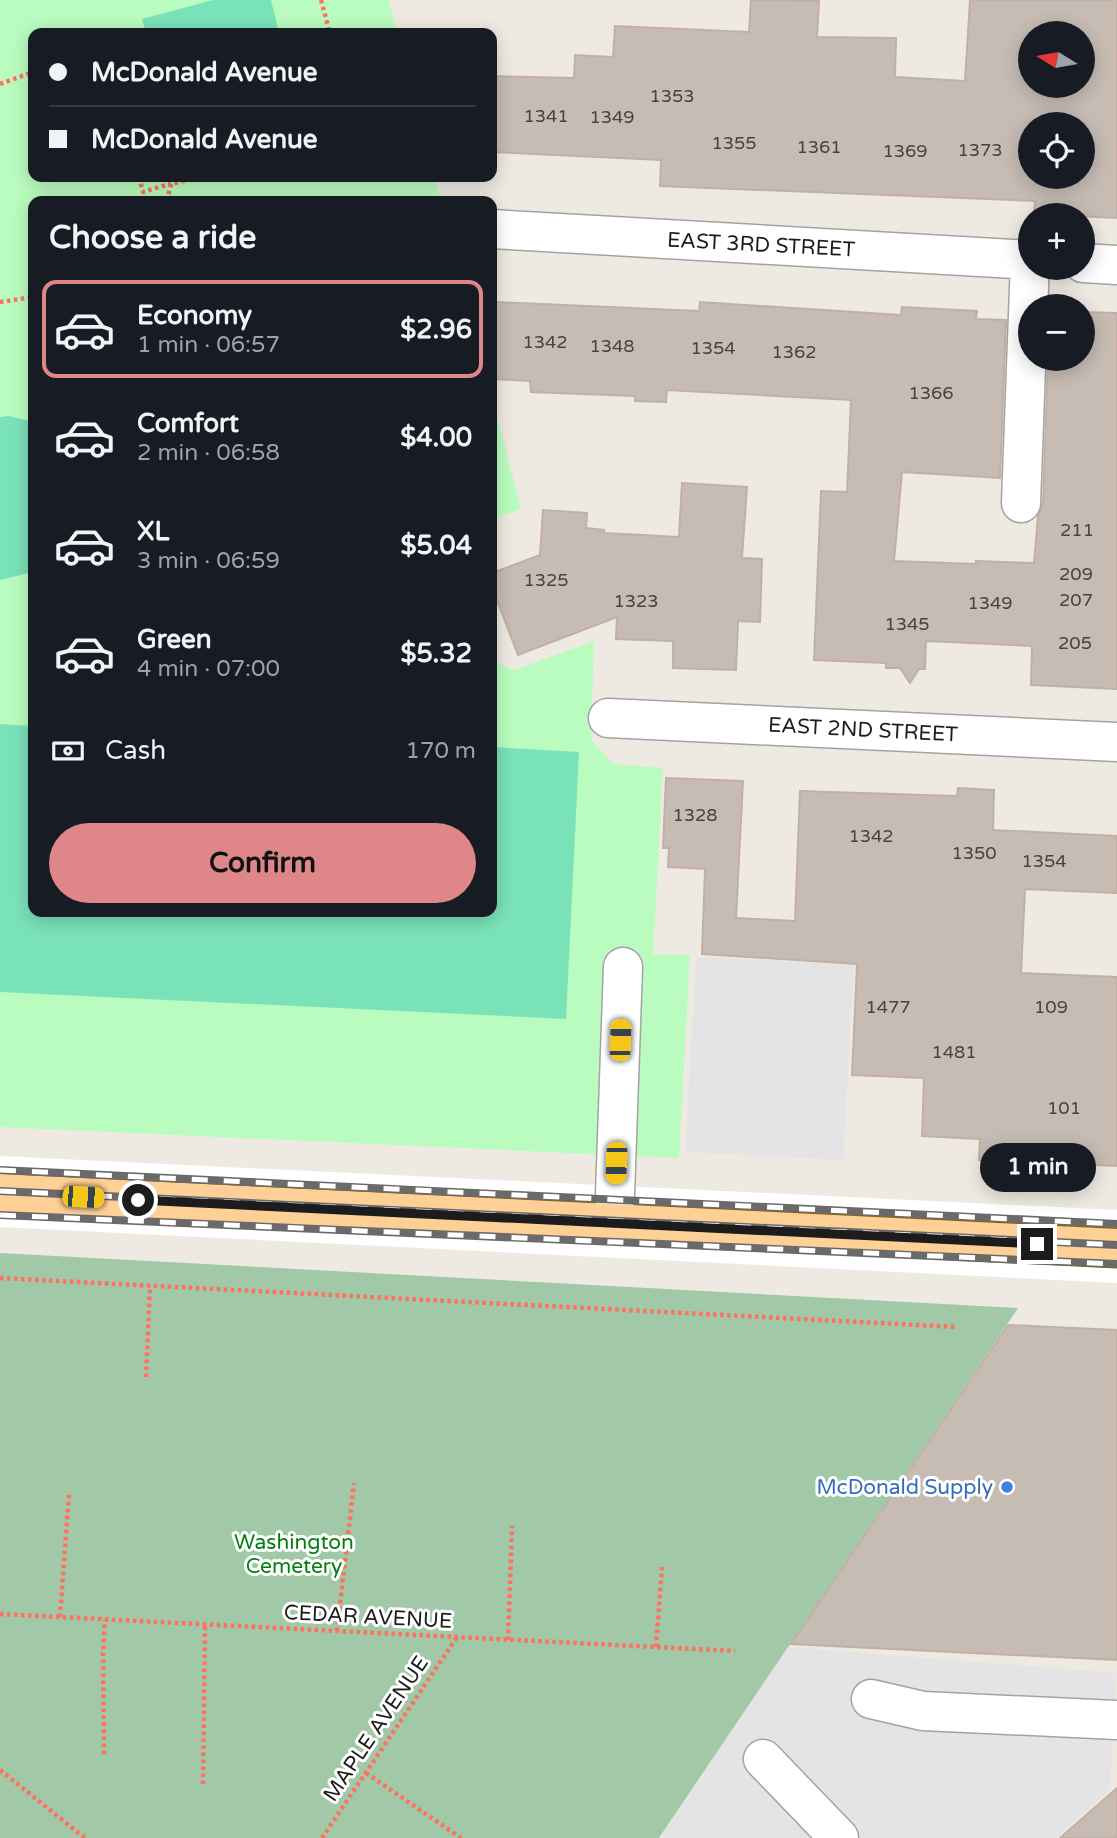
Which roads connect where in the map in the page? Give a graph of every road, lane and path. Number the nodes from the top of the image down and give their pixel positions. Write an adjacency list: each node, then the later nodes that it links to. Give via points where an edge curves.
1 (321, 0): 2 (path)
2 (329, 28)
3 (28, 74): 4 (path)
4 (0, 84)
5 (140, 182): 7 (path, via 143,192)
6 (179, 182): 7 (path)
7 (171, 184): 8 (path)
8 (168, 196)
9 (497, 229): 10 (street, EAST 3RD STREET)
10 (1018, 259)
11 (1095, 264): 12 (street)
12 (1117, 265)
13 (1029, 280): 16 (street)
14 (28, 298): 15 (path)
15 (0, 302)
16 (1021, 503)
17 (608, 718): 18 (street, EAST 2ND STREET)
18 (1117, 742)
19 (623, 967): 21 (street)
20 (0, 1193): 21 (main road)
21 (614, 1223): 22 (main road)
22 (1117, 1248)
23 (0, 1278): 24 (path)
24 (150, 1286): 25 (path); 26 (path)
25 (957, 1326)
26 (146, 1377)
27 (354, 1483): 35 (path)
28 (69, 1494): 32 (path)
29 (512, 1525): 37 (path)
30 (662, 1567): 38 (path)
31 (0, 1614): 32 (path, CEDAR AVENUE)
32 (60, 1617): 33 (path, CEDAR AVENUE)
33 (105, 1620): 34 (path, CEDAR AVENUE); 42 (path)
34 (205, 1625): 35 (path, CEDAR AVENUE); 46 (path)
35 (337, 1631): 36 (path, CEDAR AVENUE)
36 (457, 1637): 37 (path, CEDAR AVENUE); 45 (path, MAPLE AVENUE)
37 (508, 1640): 38 (path, CEDAR AVENUE)
38 (656, 1647): 39 (path, CEDAR AVENUE)
39 (735, 1651)
40 (871, 1699): 41 (street, via 923,1712)
41 (1117, 1720)
42 (104, 1754)
43 (763, 1759): 50 (street)
44 (0, 1770): 47 (path)
45 (366, 1773): 48 (path, MAPLE AVENUE); 49 (path)
46 (203, 1784)
47 (85, 1838)
48 (322, 1838)
49 (461, 1838)
50 (839, 1838)

